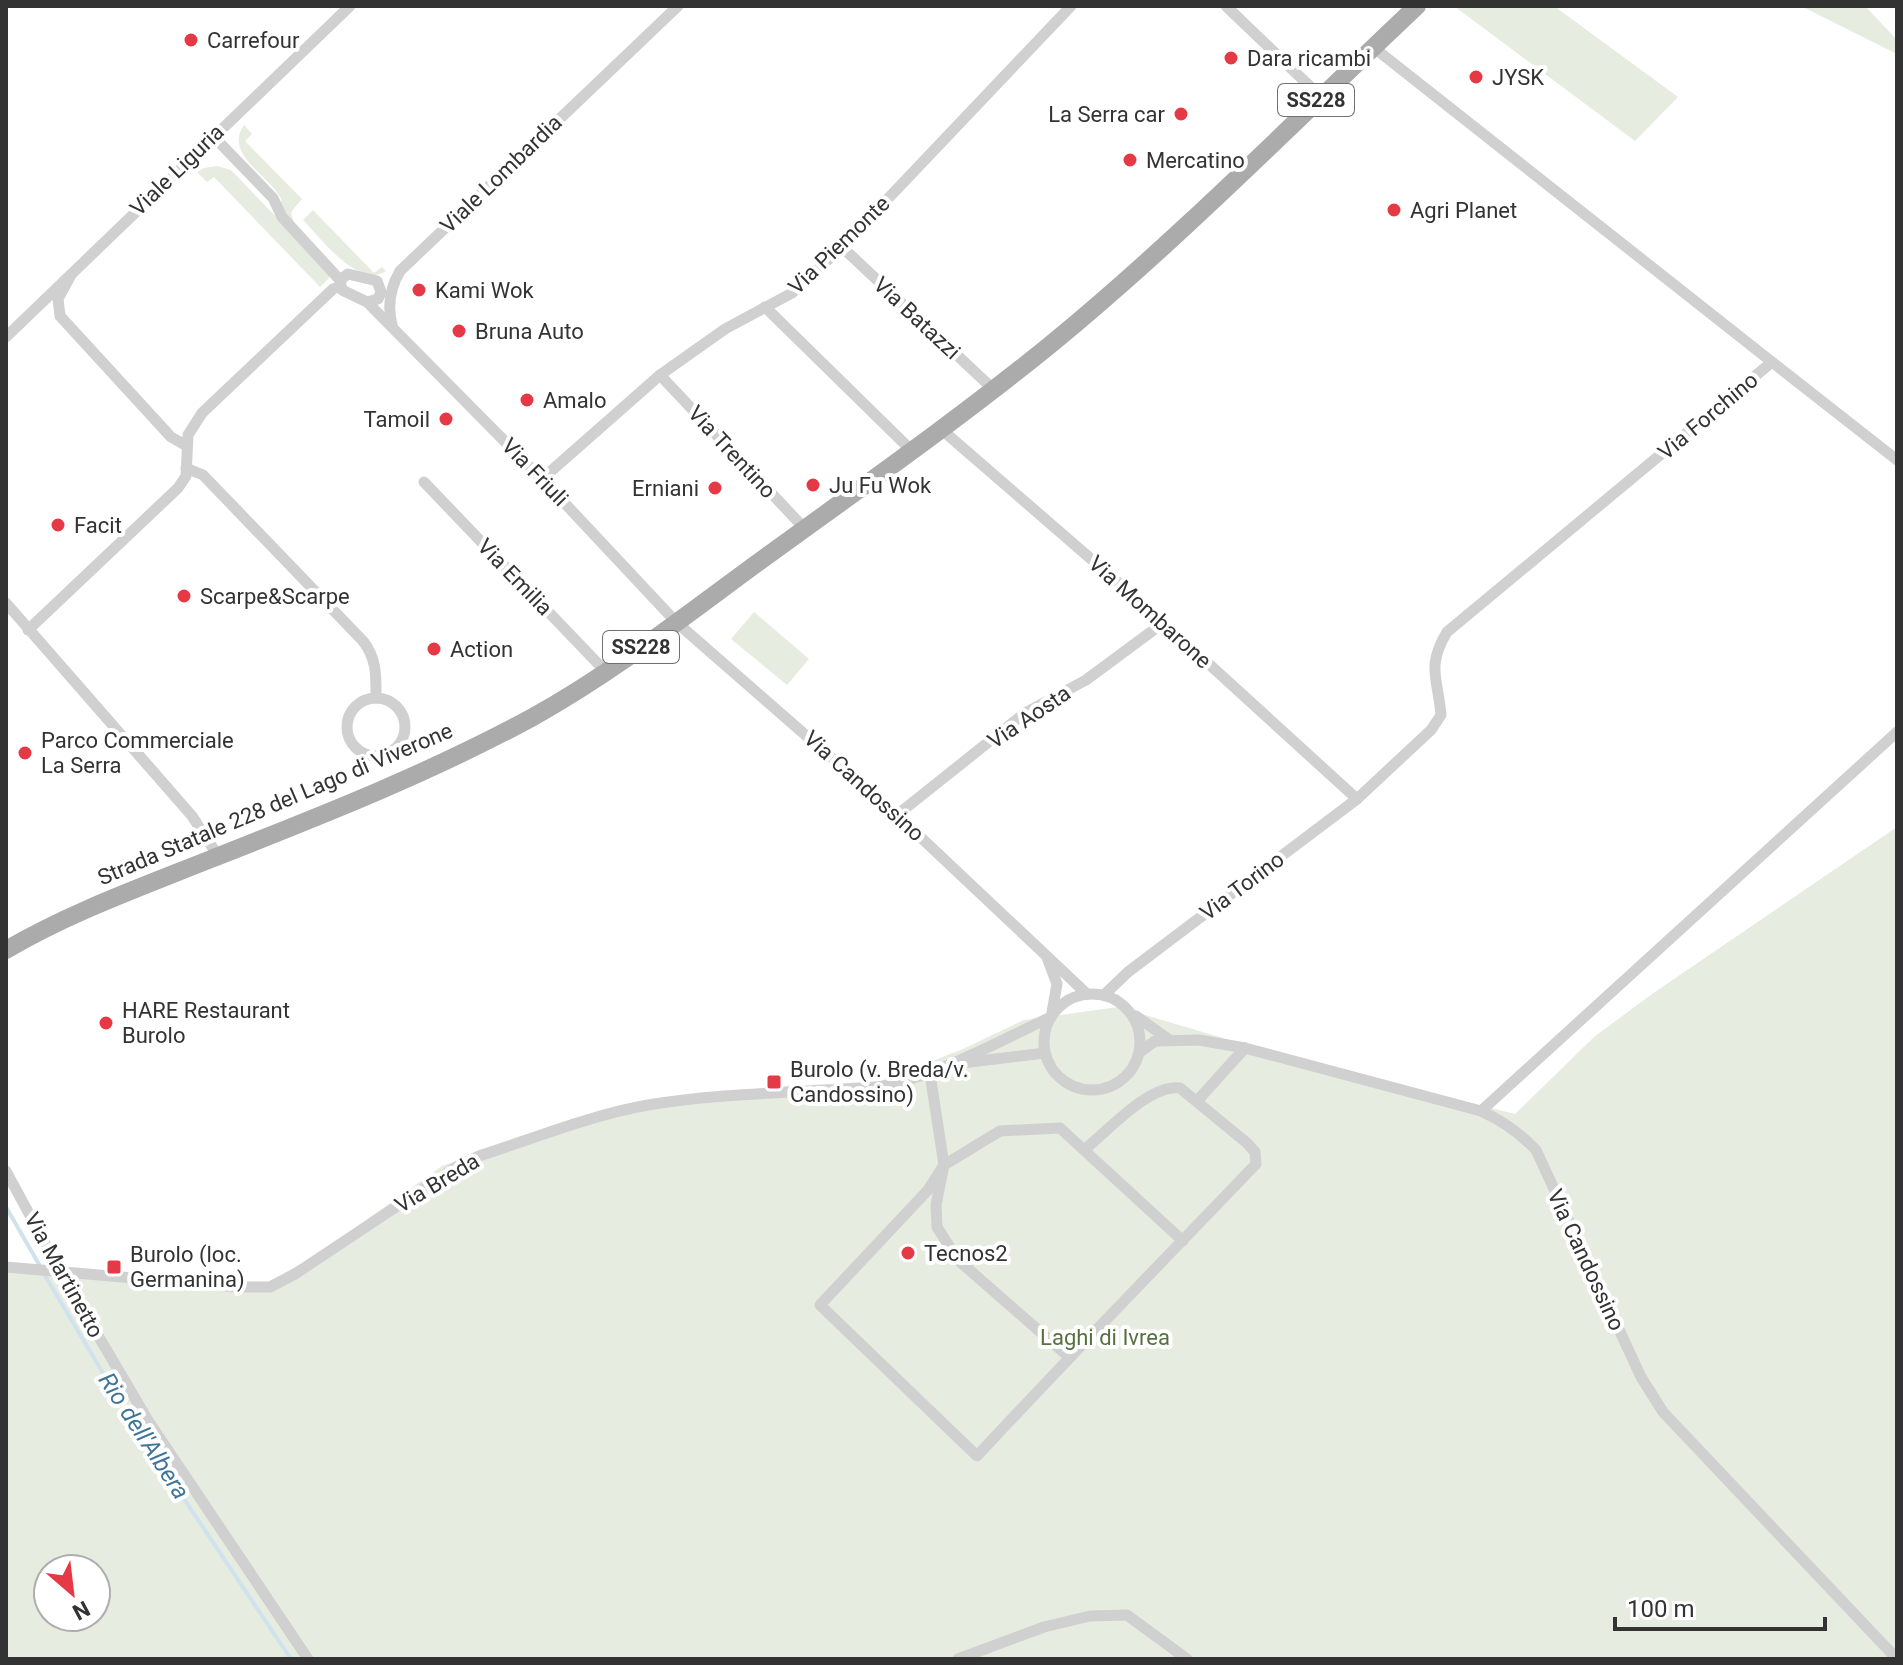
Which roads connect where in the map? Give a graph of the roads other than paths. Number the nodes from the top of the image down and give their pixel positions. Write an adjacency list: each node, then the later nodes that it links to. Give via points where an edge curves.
1 (350, 6): 8 (street, Viale Liguria)
2 (675, 6): 12 (street, Viale Lombardia)
3 (1071, 6): 9 (street, Via Piemonte)
4 (1226, 6): 7 (street)
5 (1417, 6): 6 (main road, Strada Statale 228 del Lago di Viverone / SS228)
6 (1373, 47): 7 (main road, Strada Statale 228 del Lago di Viverone / SS228); 17 (street, Via Forchino)
7 (1320, 96): 19 (main road, Strada Statale 228 del Lago di Viverone / SS228, via 1111,292)
8 (213, 136): 10 (street, Viale Liguria); 11 (street, via 273,198 282,217)
9 (842, 247): 14 (street, Via Piemonte, via 792,293); 19 (street, Via Batazzi)
10 (75, 268): 16 (street, Viale Liguria); 21 (street, via 58,299 67,326 171,437)
11 (340, 283): 13 (street, via 346,293); 13 (street, via 353,274 377,281); 21 (street, via 202,413)
12 (393, 283): 13 (street, Viale Lombardia); 15 (street)
13 (375, 298): 15 (street, Via Friuli)
14 (765, 307): 18 (street, Via Piemonte); 22 (street)
15 (392, 325): 25 (street, Via Friuli)
16 (6, 337)
17 (1772, 362): 23 (street); 35 (street, Via Forchino, via 1447,632 1435,652 1441,715)
18 (660, 375): 25 (street, Via Piemonte); 27 (street, Via Trentino)
19 (993, 389): 20 (main road, Strada Statale 228 del Lago di Viverone / SS228)
20 (941, 429): 22 (main road, Strada Statale 228 del Lago di Viverone / SS228); 30 (street, Via Mombarone)
21 (187, 446): 24 (street)
22 (912, 451): 27 (main road, Strada Statale 228 del Lago di Viverone / SS228)
23 (1897, 460)
24 (186, 468): 31 (street, via 178,488); 33 (street, via 203,475 363,641 375,665)
25 (542, 479): 29 (street, Via Friuli)
26 (424, 482): 32 (street, Via Emilia)
27 (805, 529): 29 (main road, Strada Statale 228 del Lago di Viverone / SS228)
28 (6, 603): 31 (street)
29 (676, 622): 32 (main road, Strada Statale 228 del Lago di Viverone / SS228); 36 (street, Via Candossino)
30 (1163, 623): 35 (street, Via Mombarone); 36 (street, Via Aosta, via 1086,680 1025,713)
31 (28, 630): 37 (street, via 192,816)
32 (606, 672): 37 (main road, Strada Statale 228 del Lago di Viverone / SS228, via 465,752)
33 (376, 698): 33 (street, via 358,704 348,720 349,739 372,756 382,756 398,747 406,729 401,711)
34 (1897, 732): 53 (street)
35 (1357, 799): 40 (street, Via Torino)
36 (897, 815): 39 (street, Via Candossino)
37 (218, 856): 38 (main road, Strada Statale 228 del Lago di Viverone / SS228, via 98,904)
38 (6, 950)
39 (1047, 957): 41 (street, Via Candossino); 45 (street, via 1057,984)
40 (1128, 972): 42 (street, Via Torino); 43 (street)
41 (1087, 994): 42 (street); 45 (street, via 1067,1000)
42 (1104, 995): 43 (street)
43 (1119, 1002): 44 (street)
44 (1131, 1013): 46 (street); 48 (street, via 1140,1032)
45 (1051, 1017): 49 (street); 50 (street, Via Breda)
46 (1168, 1039): 47 (street, Via Candossino); 48 (street, Via Candossino)
47 (1245, 1048): 52 (street); 53 (street, Via Candossino)
48 (1140, 1052): 49 (street, via 1124,1079 1090,1091 1060,1079)
49 (1045, 1053): 50 (street, Via Breda)
50 (951, 1064): 51 (street, Via Breda)
51 (930, 1074): 55 (street); 59 (street, Via Breda, via 879,1087 673,1102 593,1119 462,1163 270,1287)
52 (1197, 1101): 54 (street, via 1180,1088 1163,1088); 57 (street, via 1247,1143 1256,1164)
53 (1481, 1111): 64 (street, Via Candossino, via 1505,1122 1536,1150 1641,1377 1663,1412)
54 (1084, 1150): 55 (street, via 1060,1128 1000,1131); 57 (street)
55 (944, 1165): 60 (street, via 936,1205 944,1241 958,1260); 60 (street, via 928,1190 820,1305 977,1456)
56 (6, 1171): 59 (street, Via Martinetto)
57 (1183, 1241): 60 (street)
58 (6, 1267): 59 (street, Via Breda)
59 (55, 1271): 61 (street, Via Martinetto)
60 (1069, 1357)
61 (308, 1659)
62 (958, 1659): 63 (street, via 1044,1627 1090,1616 1127,1615)
63 (1187, 1659)
64 (1897, 1659)

